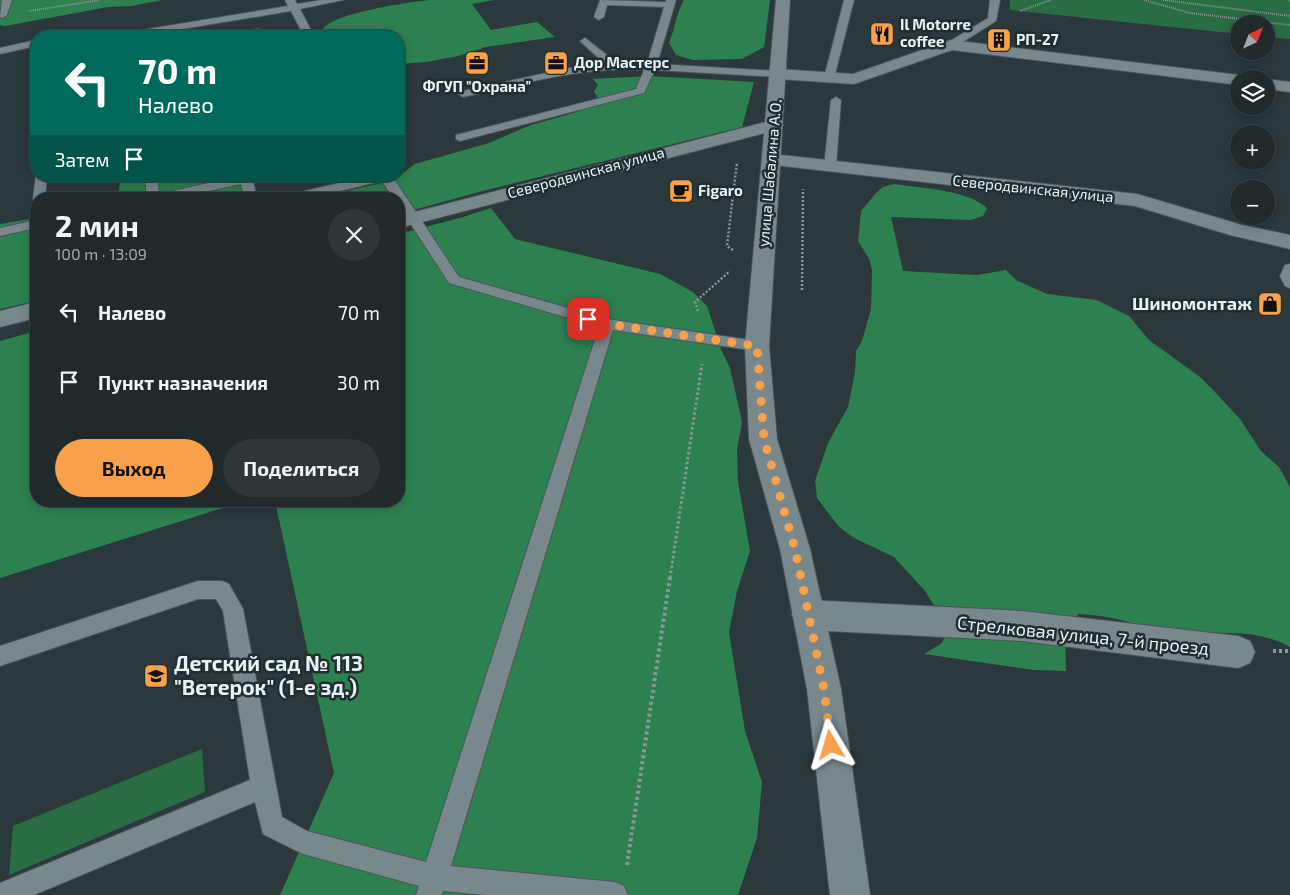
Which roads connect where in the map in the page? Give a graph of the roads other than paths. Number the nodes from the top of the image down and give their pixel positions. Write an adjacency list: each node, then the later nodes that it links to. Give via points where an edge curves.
1 (7, 0): 9 (lane)
2 (338, 0): 8 (lane)
3 (783, 0): 19 (street, улица Шабалина А.О.)
4 (848, 0): 20 (lane)
5 (995, 0): 15 (lane, via 993,19)
6 (598, 1): 7 (lane); 10 (lane)
7 (671, 2): 18 (lane)
8 (292, 4): 11 (lane); 12 (lane)
9 (2, 15)
10 (599, 17)
11 (156, 30)
12 (306, 30)
13 (585, 41): 17 (lane)
14 (30, 44): 16 (lane)
15 (951, 45): 20 (street, via 854,80); 21 (street)
16 (0, 51)
17 (613, 65): 18 (lane); 24 (lane)
18 (651, 67): 19 (lane); 27 (lane, via 640,91)
19 (778, 74): 20 (street); 26 (street, улица Шабалина А.О.)
20 (829, 78)
21 (1230, 79)
22 (1275, 85): 23 (street)
23 (1290, 87)
24 (463, 94)
25 (836, 100): 29 (lane)
26 (774, 125): 28 (street, улица Шабалина А.О.); 34 (street, Северодвинская улица)
27 (460, 137)
28 (772, 160): 29 (street, Северодвинская улица); 43 (street, улица Шабалина А.О.)
29 (830, 166): 37 (street, Северодвинская улица, via 1137,200)
30 (225, 182): 32 (lane)
31 (361, 182): 33 (lane)
32 (183, 192)
33 (319, 192)
34 (406, 220): 42 (lane, via 454,280)
35 (30, 225): 36 (lane)
36 (0, 232)
37 (1290, 242)
38 (1290, 268): 39 (lane, via 1287,276)
39 (1290, 282)
40 (30, 312): 41 (street)
41 (0, 319)
42 (607, 324): 43 (lane); 48 (lane)
43 (757, 346): 44 (street, улица Шабалина А.О., via 764,439 795,549)
44 (808, 615): 45 (street, Стрелковая улица, 7-й проезд, via 1022,626); 51 (street, улица Шабалина А.О., via 824,689)
45 (1238, 652)
46 (0, 656): 47 (lane, via 198,590 222,590 233,609)
47 (263, 787): 48 (lane, via 272,825 302,842); 49 (lane)
48 (431, 886): 50 (lane)
49 (3, 895)
50 (615, 895)
51 (850, 895)

